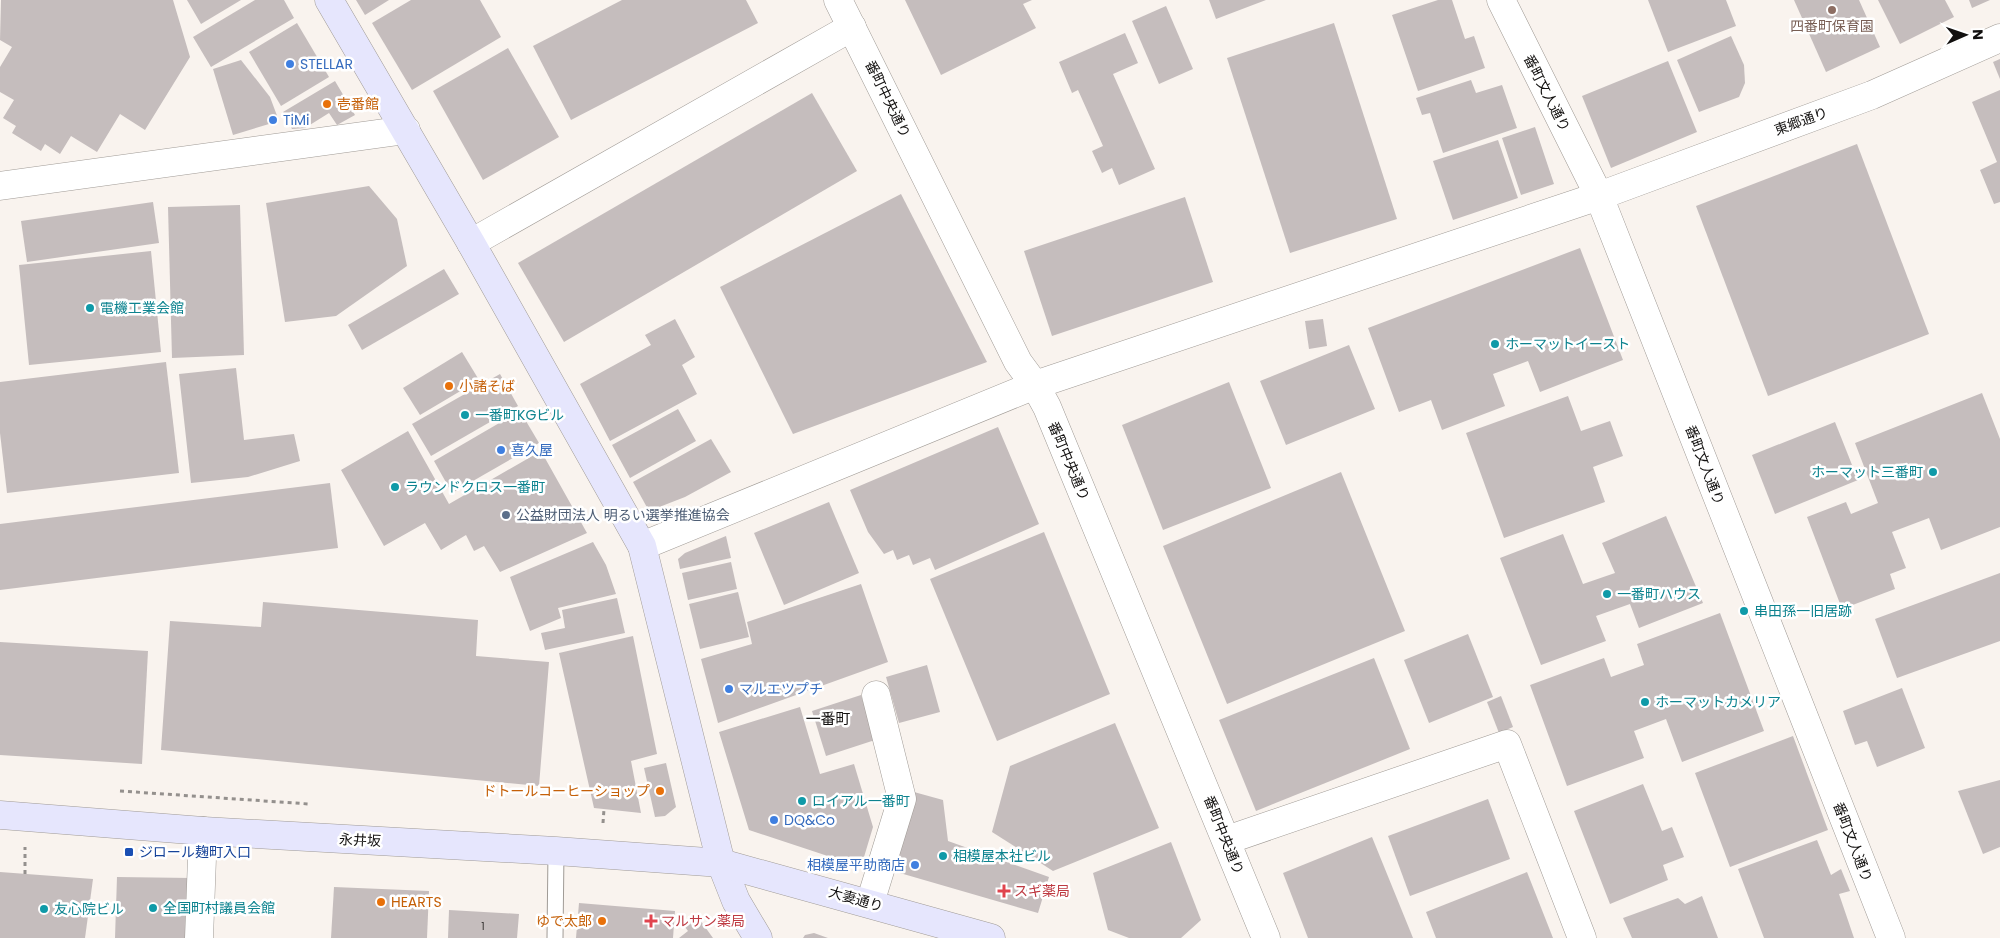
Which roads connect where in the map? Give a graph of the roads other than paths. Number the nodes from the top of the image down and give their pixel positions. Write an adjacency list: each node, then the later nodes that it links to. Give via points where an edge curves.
1 (329, 0): 6 (street)
2 (838, 0): 4 (street, 番町中央通り)
3 (1501, 0): 8 (street, 番町文人通り)
4 (852, 27): 9 (street); 10 (street, 番町中央通り, via 1018,362)
5 (2000, 38): 8 (street, 東郷通り, via 1872,95)
6 (406, 130): 7 (street); 9 (street)
7 (0, 186)
8 (1599, 196): 10 (street, 東郷通り); 25 (street, 番町文人通り)
9 (471, 243): 11 (street)
10 (1035, 385): 11 (street, 東郷通り); 15 (street, 番町中央通り, via 1051,416)
11 (642, 546): 17 (street)
12 (876, 695): 18 (street, via 902,799)
13 (0, 815): 14 (street, 永井坂)
14 (204, 831): 16 (street, 永井坂); 19 (street)
15 (1227, 840): 23 (street, 番町中央通り); 24 (street, via 1507,744)
16 (556, 851): 17 (street, 永井坂); 20 (lane)
17 (721, 862): 18 (street, 大妻通り); 21 (street, via 736,900)
18 (870, 903): 22 (street, 大妻通り)
19 (199, 938)
20 (555, 938)
21 (758, 938)
22 (991, 938)
23 (1266, 938)
24 (1582, 938)
25 (1891, 938)

